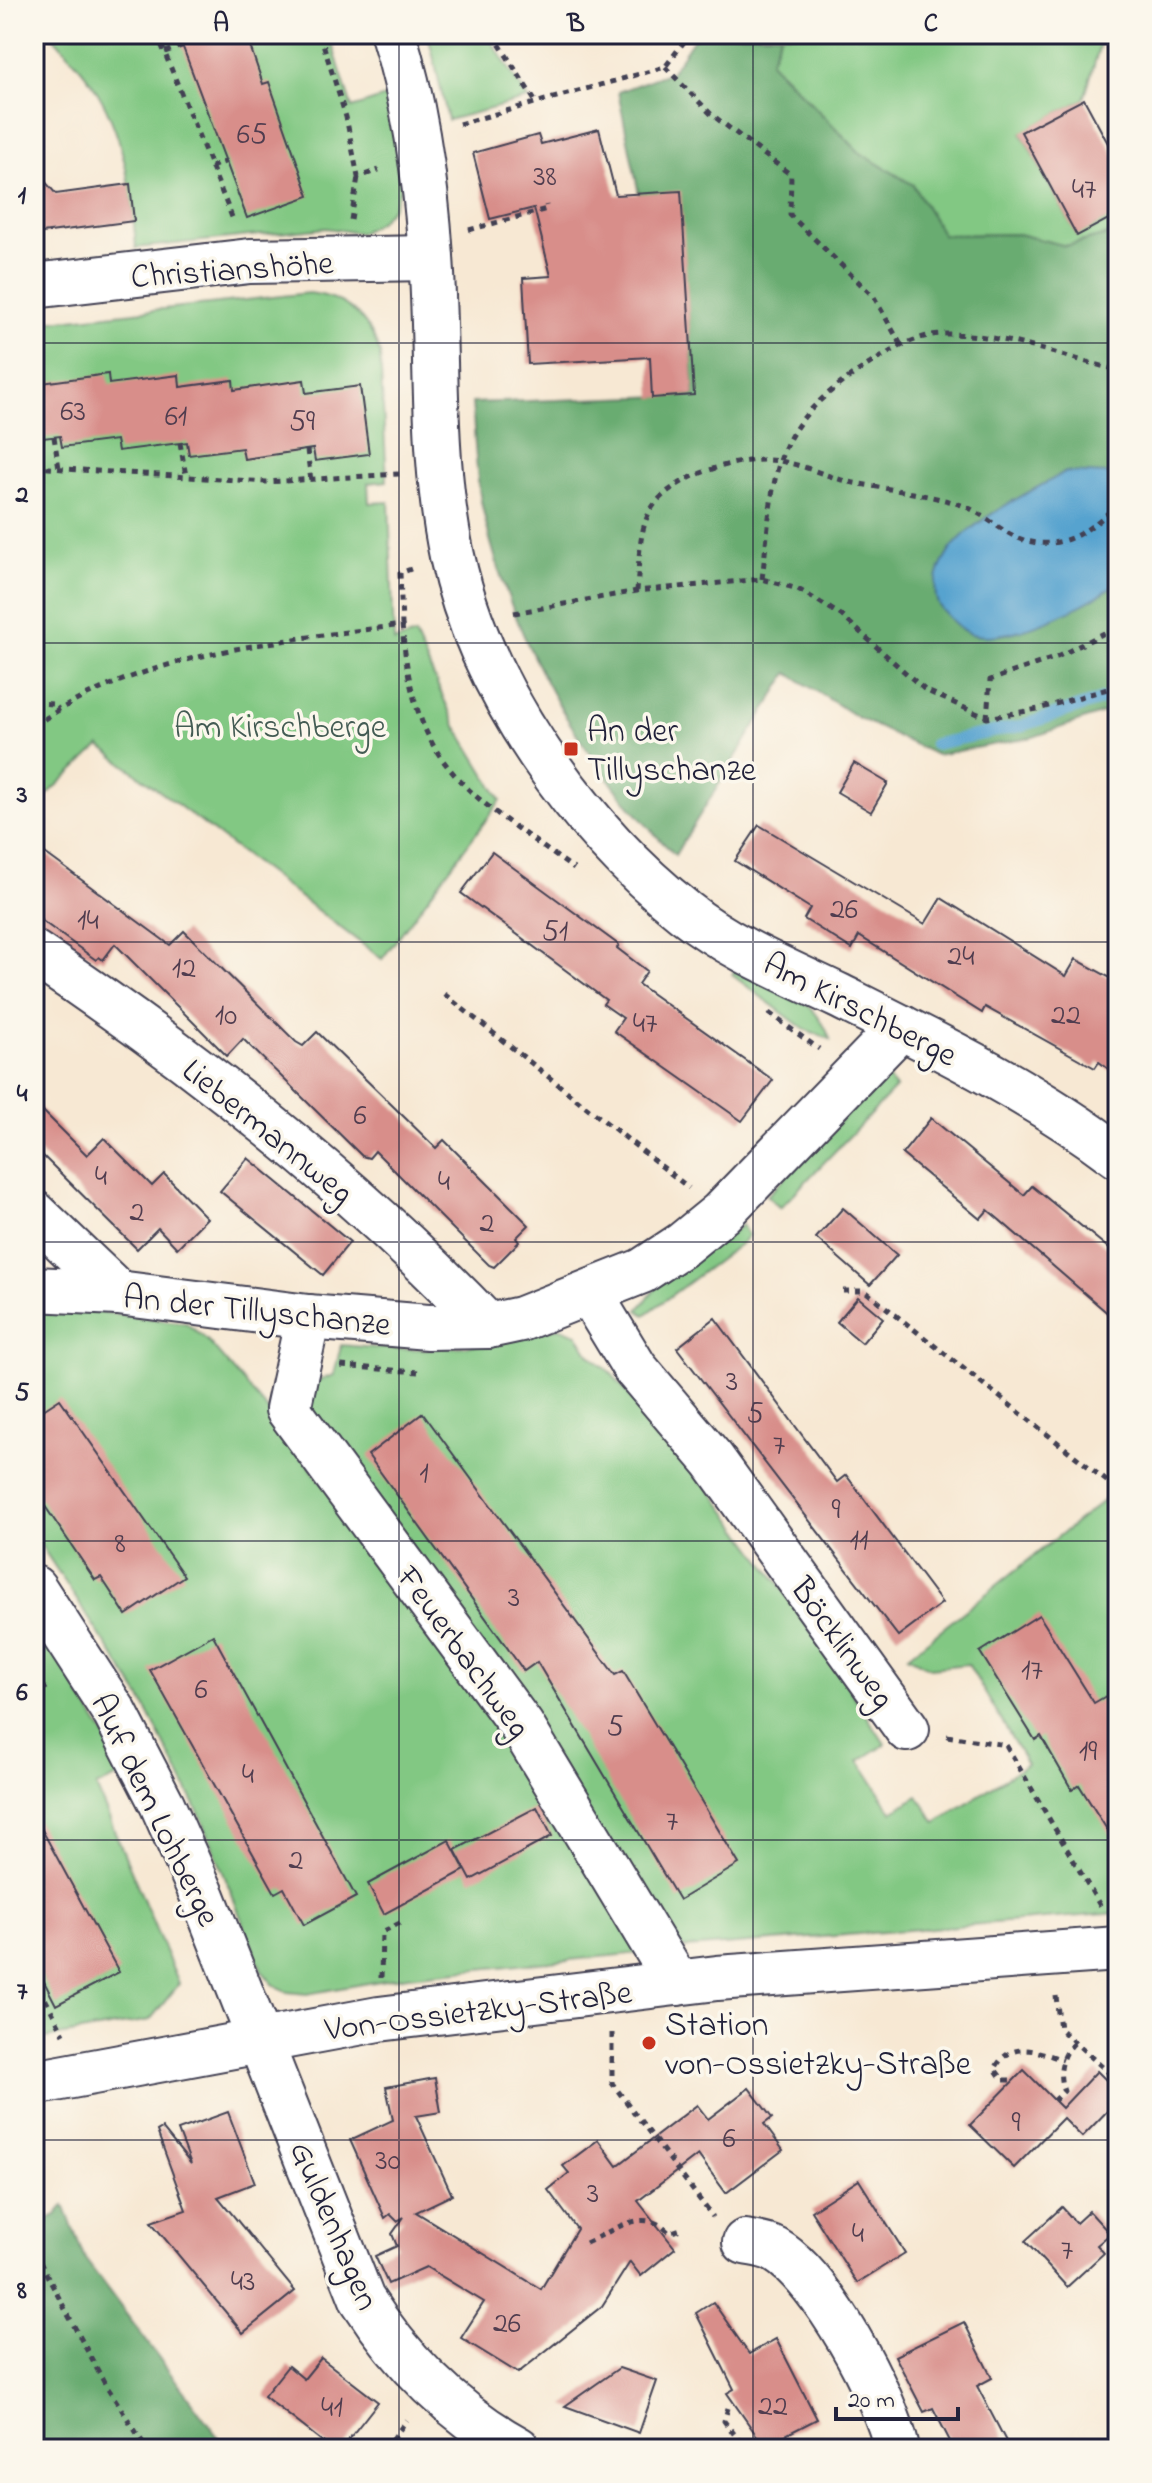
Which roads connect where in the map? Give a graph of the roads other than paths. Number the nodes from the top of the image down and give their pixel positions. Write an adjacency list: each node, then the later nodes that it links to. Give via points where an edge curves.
1 (393, 34): 2 (street, Am Kirschberge, via 415,117)
2 (430, 250): 3 (street, Christianshöhe, via 250,261); 5 (street, Am Kirschberge, via 440,470 452,557 473,622 517,716 611,842 685,912 742,948)
3 (34, 286)
4 (34, 953): 12 (street, Liebermannweg, via 178,1056 373,1213)
5 (901, 1027): 6 (street, Am Kirschberge, via 1007,1082); 10 (street, An der Tillyschanze, via 721,1213 642,1271)
6 (1118, 1156)
7 (34, 1213): 9 (street)
8 (34, 1289): 9 (street, An der Tillyschanze)
9 (118, 1293): 11 (street, An der Tillyschanze)
10 (590, 1294): 12 (street, An der Tillyschanze); 14 (street, Böcklinweg, via 635,1368 713,1460)
11 (308, 1317): 12 (street, An der Tillyschanze); 16 (street, Feuerbachweg, via 288,1409 521,1725)
12 (488, 1326)
13 (34, 1588): 17 (street, Auf dem Lohberge, via 115,1713 162,1804)
14 (907, 1729)
15 (1112, 1932): 16 (street, Von-Ossietzky-Straße)
16 (677, 1983): 17 (street, Von-Ossietzky-Straße, via 344,2024)
17 (260, 2040): 18 (street, Von-Ossietzky-Straße); 20 (street, Guldenhagen, via 345,2265 369,2309 434,2388)
18 (34, 2083)
19 (732, 2233): 21 (street, via 772,2248 822,2295)
20 (518, 2449)
21 (897, 2449)

